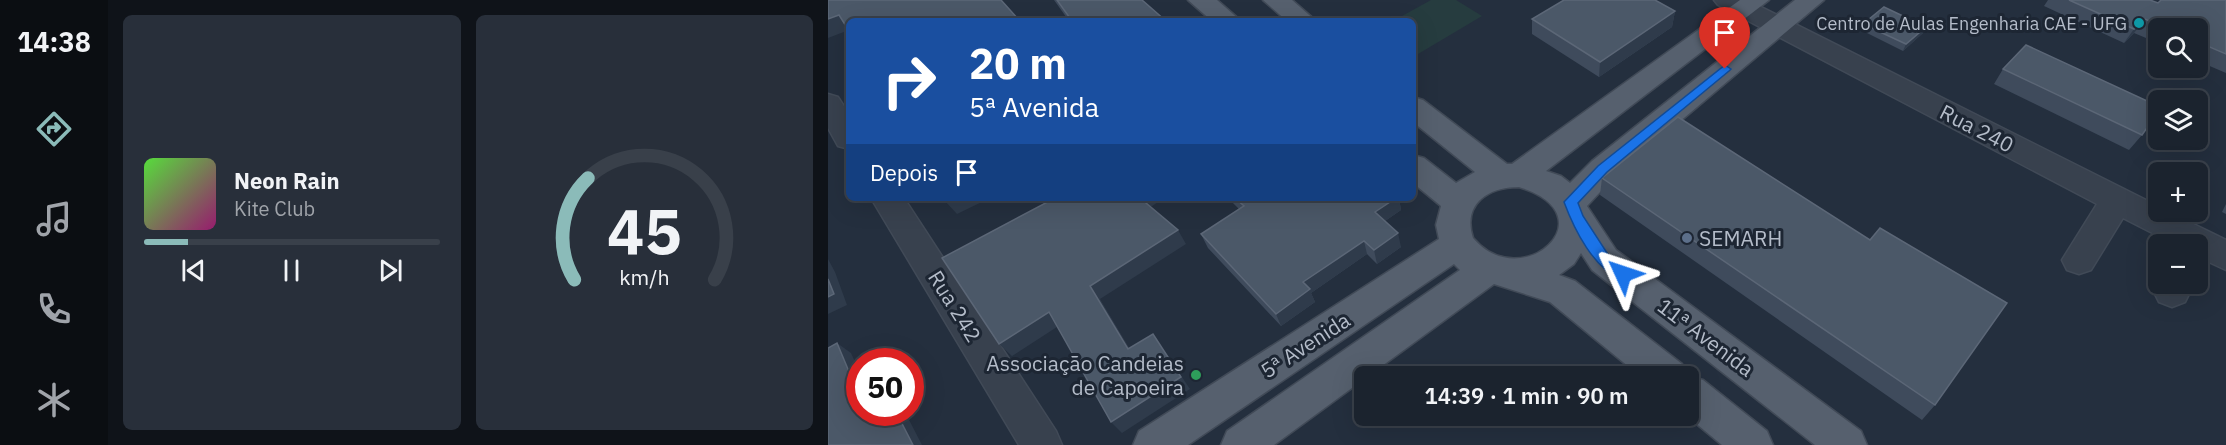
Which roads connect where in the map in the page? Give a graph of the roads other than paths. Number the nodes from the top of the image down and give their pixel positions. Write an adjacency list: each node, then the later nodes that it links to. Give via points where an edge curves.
1 (1201, 0): 5 (main road)
2 (1276, 0): 6 (main road)
3 (1811, 0): 7 (main road)
4 (1742, 3): 7 (street, Rua 240); 12 (main road)
5 (1224, 18)
6 (1299, 18)
7 (1778, 26): 13 (street, Rua 240); 16 (main road, via 1603,169)
8 (828, 104): 10 (street)
9 (1416, 109): 12 (main road)
10 (846, 133)
11 (1416, 168): 15 (main road)
12 (1510, 175): 15 (main road, via 1483,181); 16 (main road, via 1549,183)
13 (2117, 200): 17 (street, Rua 240); 21 (street)
14 (889, 201): 25 (street, Rua 242)
15 (1458, 202): 18 (main road, via 1452,216)
16 (1574, 210): 22 (main road, via 1577,233 1558,260 1522,273); 29 (main road, 11ª Avenida, via 1604,260)
17 (2179, 234)
18 (1457, 245): 22 (main road, via 1470,259); 26 (main road, 5ª Avenida)
19 (2208, 248): 20 (street, Rua 240)
20 (2226, 256)
21 (2079, 260)
22 (1494, 270): 23 (main road, via 1562,291); 27 (main road, 5ª Avenida)
23 (1656, 366)
24 (1699, 401): 28 (main road)
25 (1042, 445)
26 (1153, 445)
27 (1241, 445)
28 (1753, 445)
29 (1847, 445)

